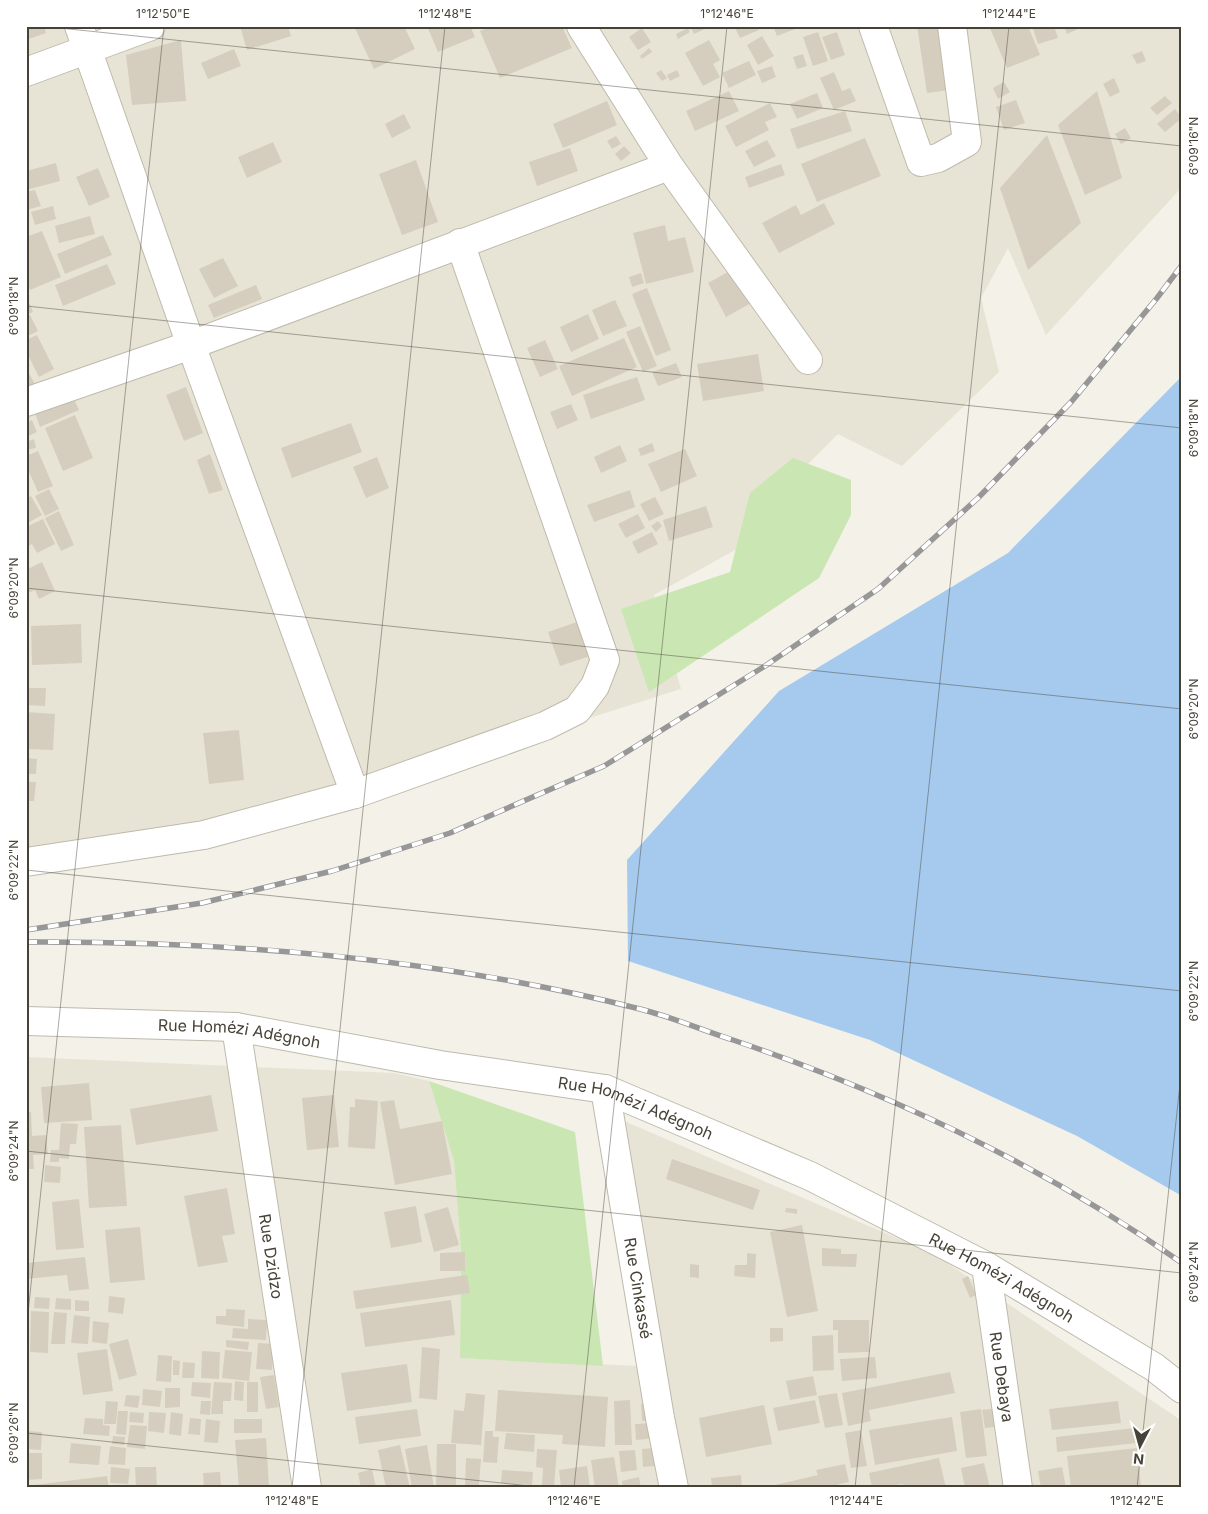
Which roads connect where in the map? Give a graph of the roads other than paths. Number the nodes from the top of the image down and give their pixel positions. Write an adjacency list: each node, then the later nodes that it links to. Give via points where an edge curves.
1 (151, 26): 5 (street)
2 (581, 26): 7 (street)
3 (873, 26): 4 (street, via 921,162 938,158 967,142)
4 (952, 26)
5 (84, 38): 6 (street); 9 (street)
6 (26, 72)
7 (669, 166): 8 (street); 10 (street)
8 (460, 243): 9 (street); 12 (street, via 605,660 595,686 577,710 545,726)
9 (191, 345): 11 (street); 12 (street)
10 (808, 360)
11 (26, 402)
12 (355, 794): 13 (street, via 204,835)
13 (26, 862)
14 (26, 1021): 15 (street, Rue Homézi Adégnoh)
15 (236, 1027): 16 (street, Rue Homézi Adégnoh, via 440,1065); 19 (street, Rue Dzidzo)
16 (605, 1088): 17 (street, Rue Homézi Adégnoh, via 810,1176); 20 (street, Rue Cinkassé)
17 (986, 1266): 18 (street, Rue Homézi Adégnoh, via 1154,1367); 21 (street, Rue Debaya)
18 (1182, 1389)
19 (307, 1488)
20 (674, 1488)
21 (1018, 1488)

